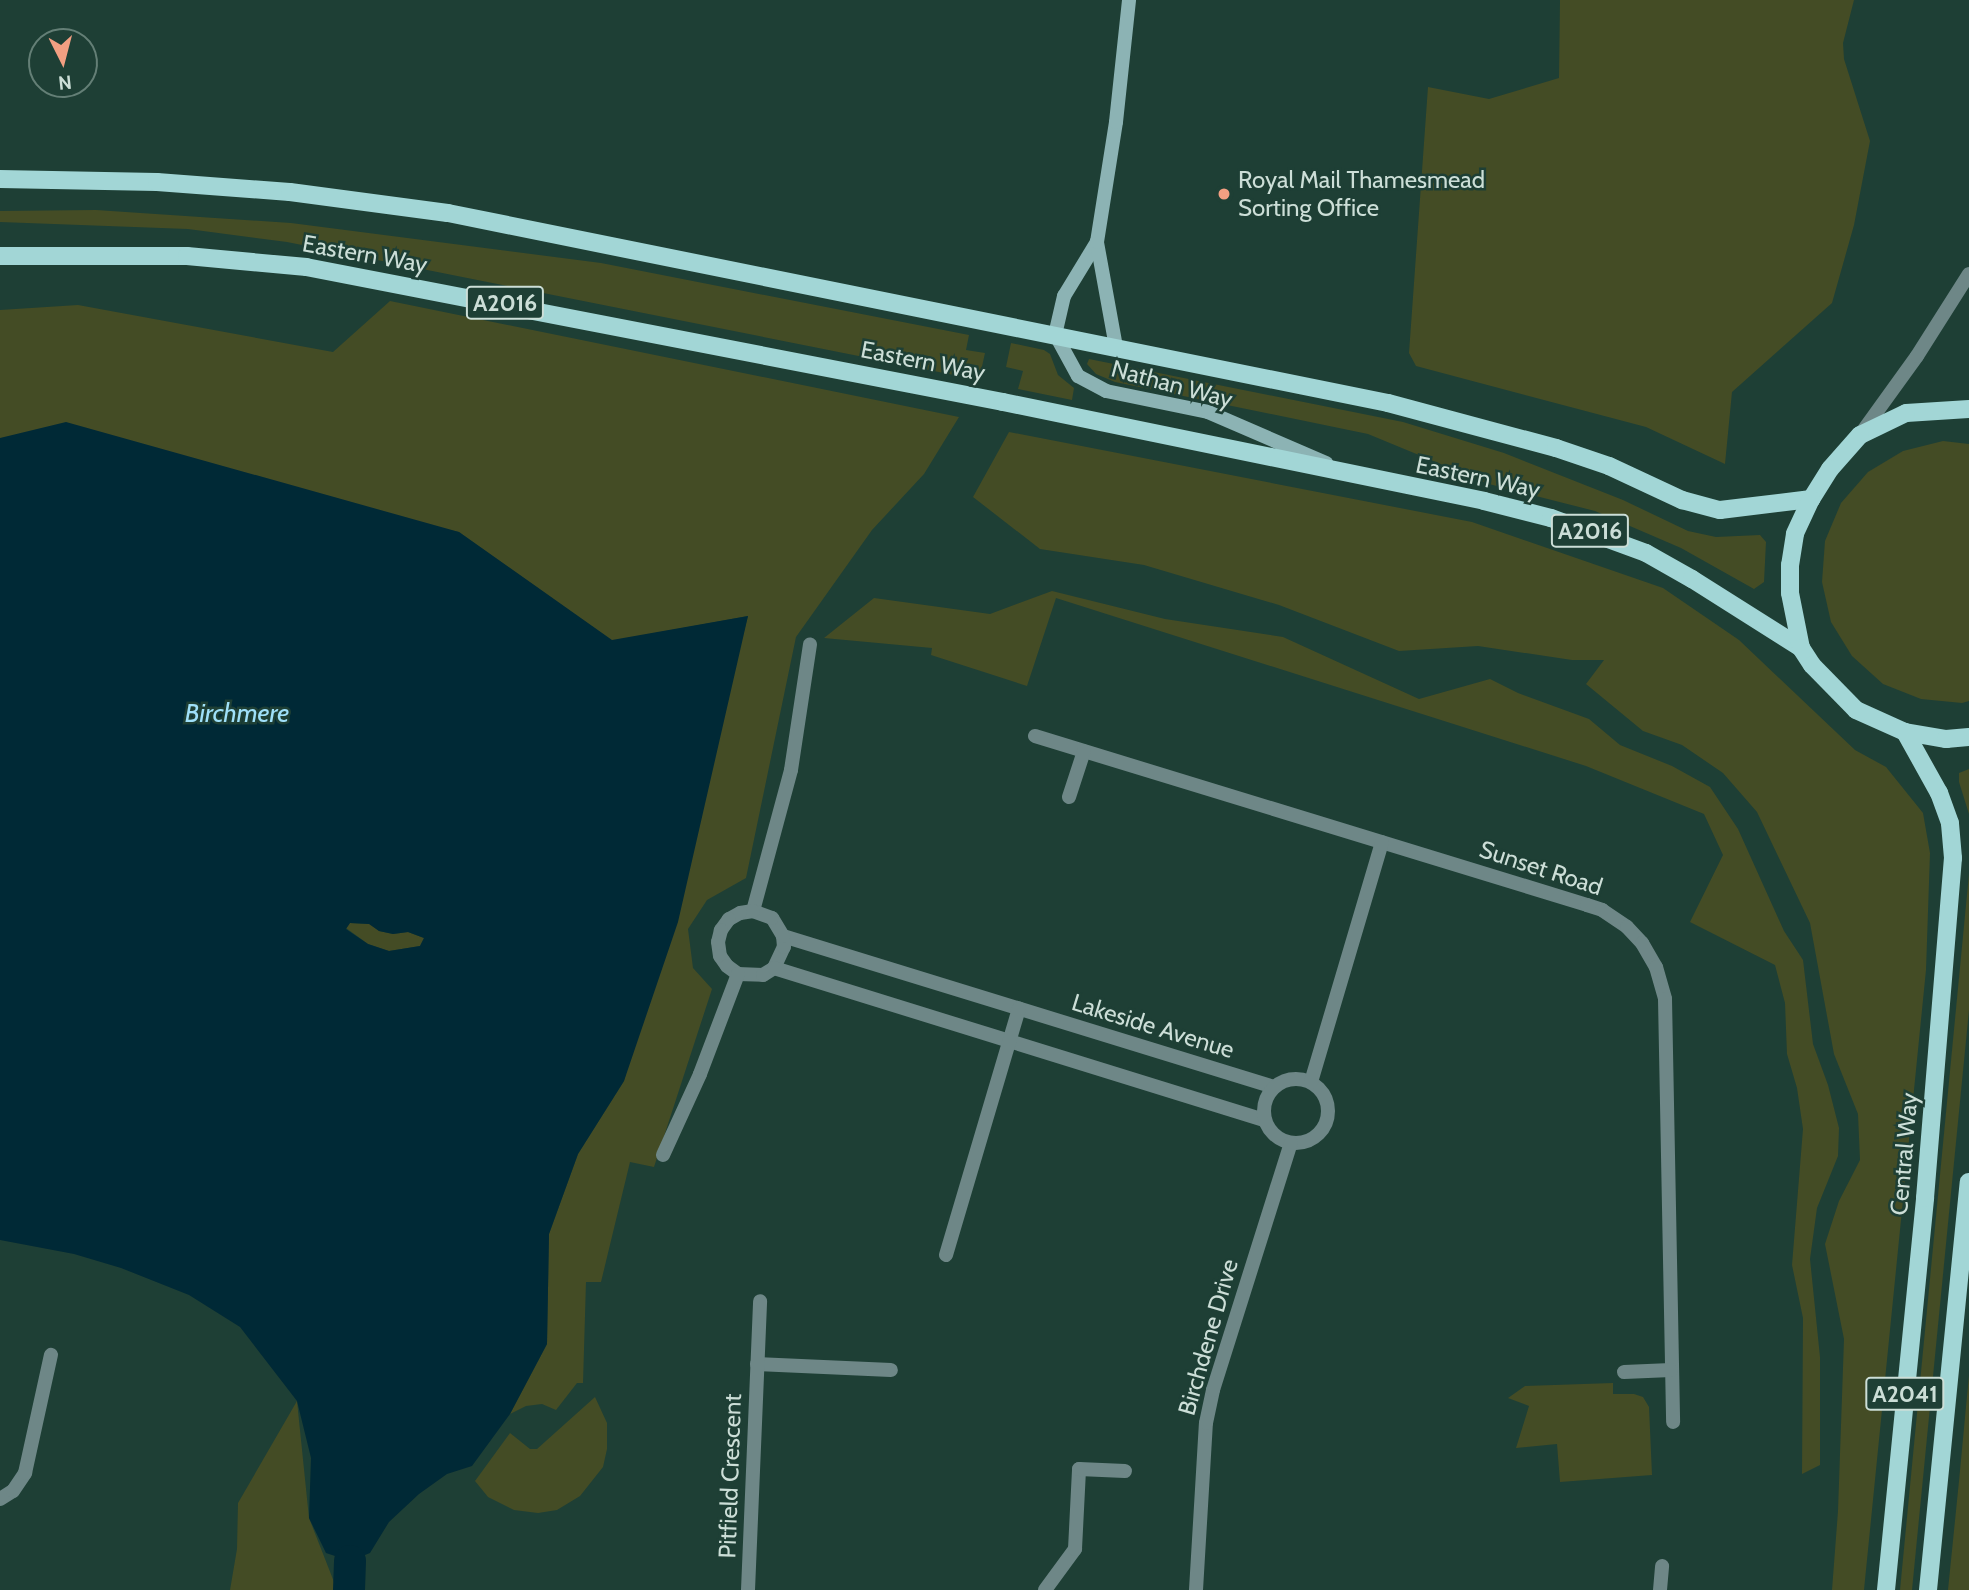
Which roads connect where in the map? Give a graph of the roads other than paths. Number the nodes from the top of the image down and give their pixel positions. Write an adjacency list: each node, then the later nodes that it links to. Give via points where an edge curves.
1 (1129, 0): 3 (street, Nathan Way)
2 (0, 179): 6 (main road, Eastern Way / A2016, via 157,182 277,191 448,213)
3 (1097, 242): 6 (street, Nathan Way, via 1064,296); 7 (street, Nathan Way)
4 (0, 256): 10 (main road, Eastern Way / A2016, via 187,256 306,267)
5 (1969, 274): 9 (street)
6 (1055, 334): 7 (main road, Eastern Way / A2016); 10 (street, Nathan Way, via 1078,376 1093,386 1208,412)
7 (1116, 347): 11 (main road, Eastern Way / A2016, via 1495,429 1609,466 1682,500 1720,510)
8 (1969, 409): 9 (main road, via 1906,413)
9 (1860, 435): 11 (main road)
10 (1355, 476): 13 (main road, Eastern Way / A2016, via 1484,501 1599,534 1646,553)
11 (1811, 499): 13 (main road, via 1795,534 1790,565 1790,593)
12 (810, 644): 20 (street, via 791,770)
13 (1801, 648): 14 (main road, via 1856,710)
14 (1905, 732): 16 (main road, via 1946,739); 47 (main road, Central Way / A2041, via 1939,793 1950,823 1953,858)
15 (1035, 736): 17 (street, Sunset Road)
16 (1969, 737)
17 (1084, 751): 18 (street); 19 (street, Sunset Road)
18 (1069, 797)
19 (1382, 842): 26 (street); 37 (street, Sunset Road, via 1602,910 1627,927 1656,967 1665,999)
20 (753, 911): 21 (street, Lakeside Avenue, via 772,918); 23 (street, via 729,919 718,942 720,956)
21 (783, 936): 22 (street, via 781,959); 24 (street, Lakeside Avenue)
22 (774, 968): 23 (street, via 763,975); 25 (street)
23 (738, 974): 30 (street)
24 (1019, 1009): 25 (street); 27 (street, Lakeside Avenue)
25 (1009, 1042): 28 (street); 32 (street)
26 (1311, 1082): 27 (street, via 1297,1078); 29 (street, via 1327,1098 1329,1118 1313,1139)
27 (1274, 1087): 28 (street, via 1264,1104)
28 (1264, 1120): 29 (street, via 1275,1136)
29 (1291, 1143): 45 (street, Birchdene Drive, via 1213,1390 1206,1423)
30 (663, 1155)
31 (1969, 1182): 48 (main road, A2041)
32 (946, 1255)
33 (760, 1301): 35 (street, Pitfield Crescent)
34 (51, 1355): 41 (street, via 25,1473 13,1491)
35 (757, 1364): 36 (street, Pitfield Crescent); 43 (street, Pitfield Crescent)
36 (891, 1370)
37 (1671, 1370): 38 (street); 39 (street, Sunset Road)
38 (1624, 1372)
39 (1673, 1422)
40 (1125, 1471): 44 (street, via 1079,1469 1076,1549)
41 (0, 1499)
42 (1662, 1566): 46 (street)
43 (748, 1590)
44 (1045, 1590)
45 (1196, 1590)
46 (1660, 1590)
47 (1886, 1590)
48 (1928, 1590)

